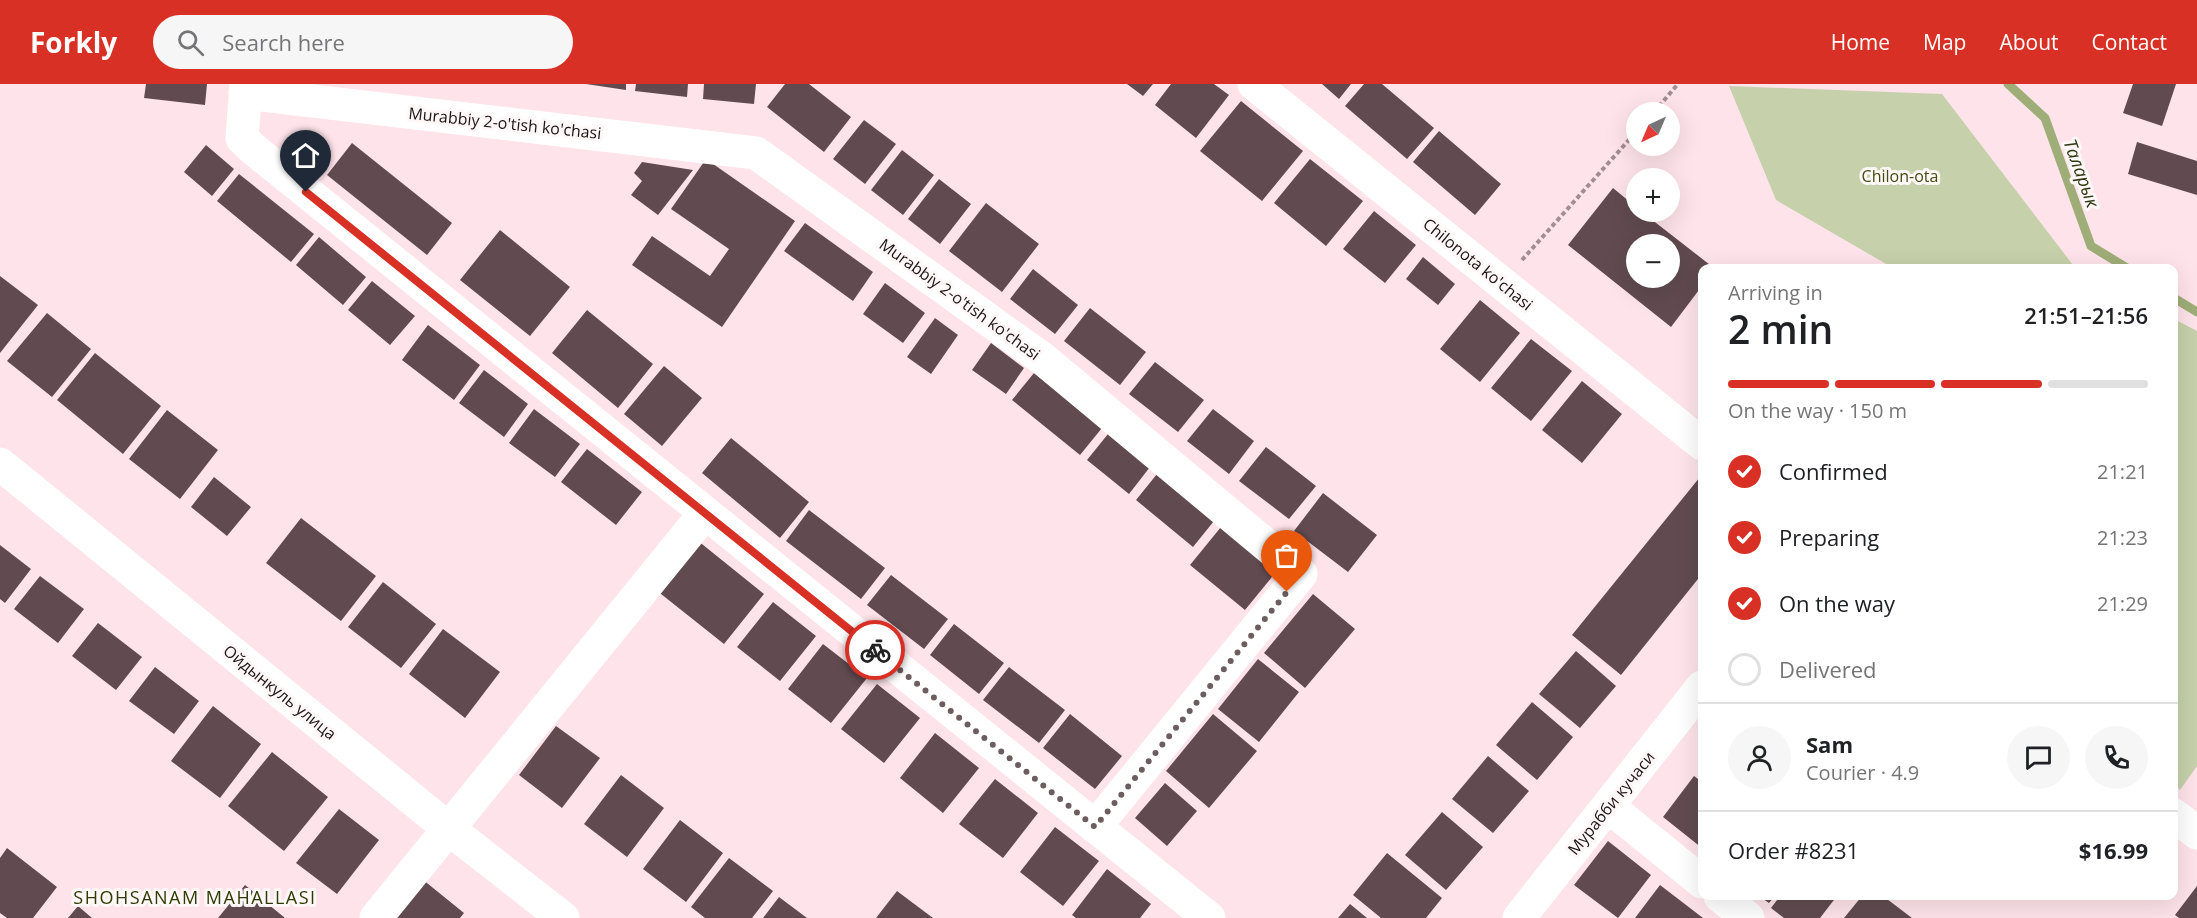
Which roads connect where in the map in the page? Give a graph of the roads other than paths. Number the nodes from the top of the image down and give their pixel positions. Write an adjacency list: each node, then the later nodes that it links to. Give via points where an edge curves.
1 (1254, 84): 3 (street, Chilonota ko'chasi)
2 (245, 89): 5 (street, via 242,138 252,148); 9 (street, Murabbiy 2-o'tish ko'chasi, via 756,153 1043,359 1301,574)
3 (1698, 441)
4 (0, 464): 10 (street, Ойдынкуль улица)
5 (705, 513): 9 (street); 10 (street)
6 (1698, 692): 7 (street, Мурабби кучаси)
7 (1608, 806): 12 (street); 17 (street, Мурабби кучаси)
8 (2178, 818): 11 (street)
9 (1095, 827): 16 (street)
10 (449, 829): 14 (street); 15 (street, Ойдынкуль улица)
11 (2197, 833)
12 (1698, 879)
13 (1725, 900): 18 (street)
14 (376, 918)
15 (563, 918)
16 (1209, 918)
17 (1519, 918)
18 (1748, 918)

